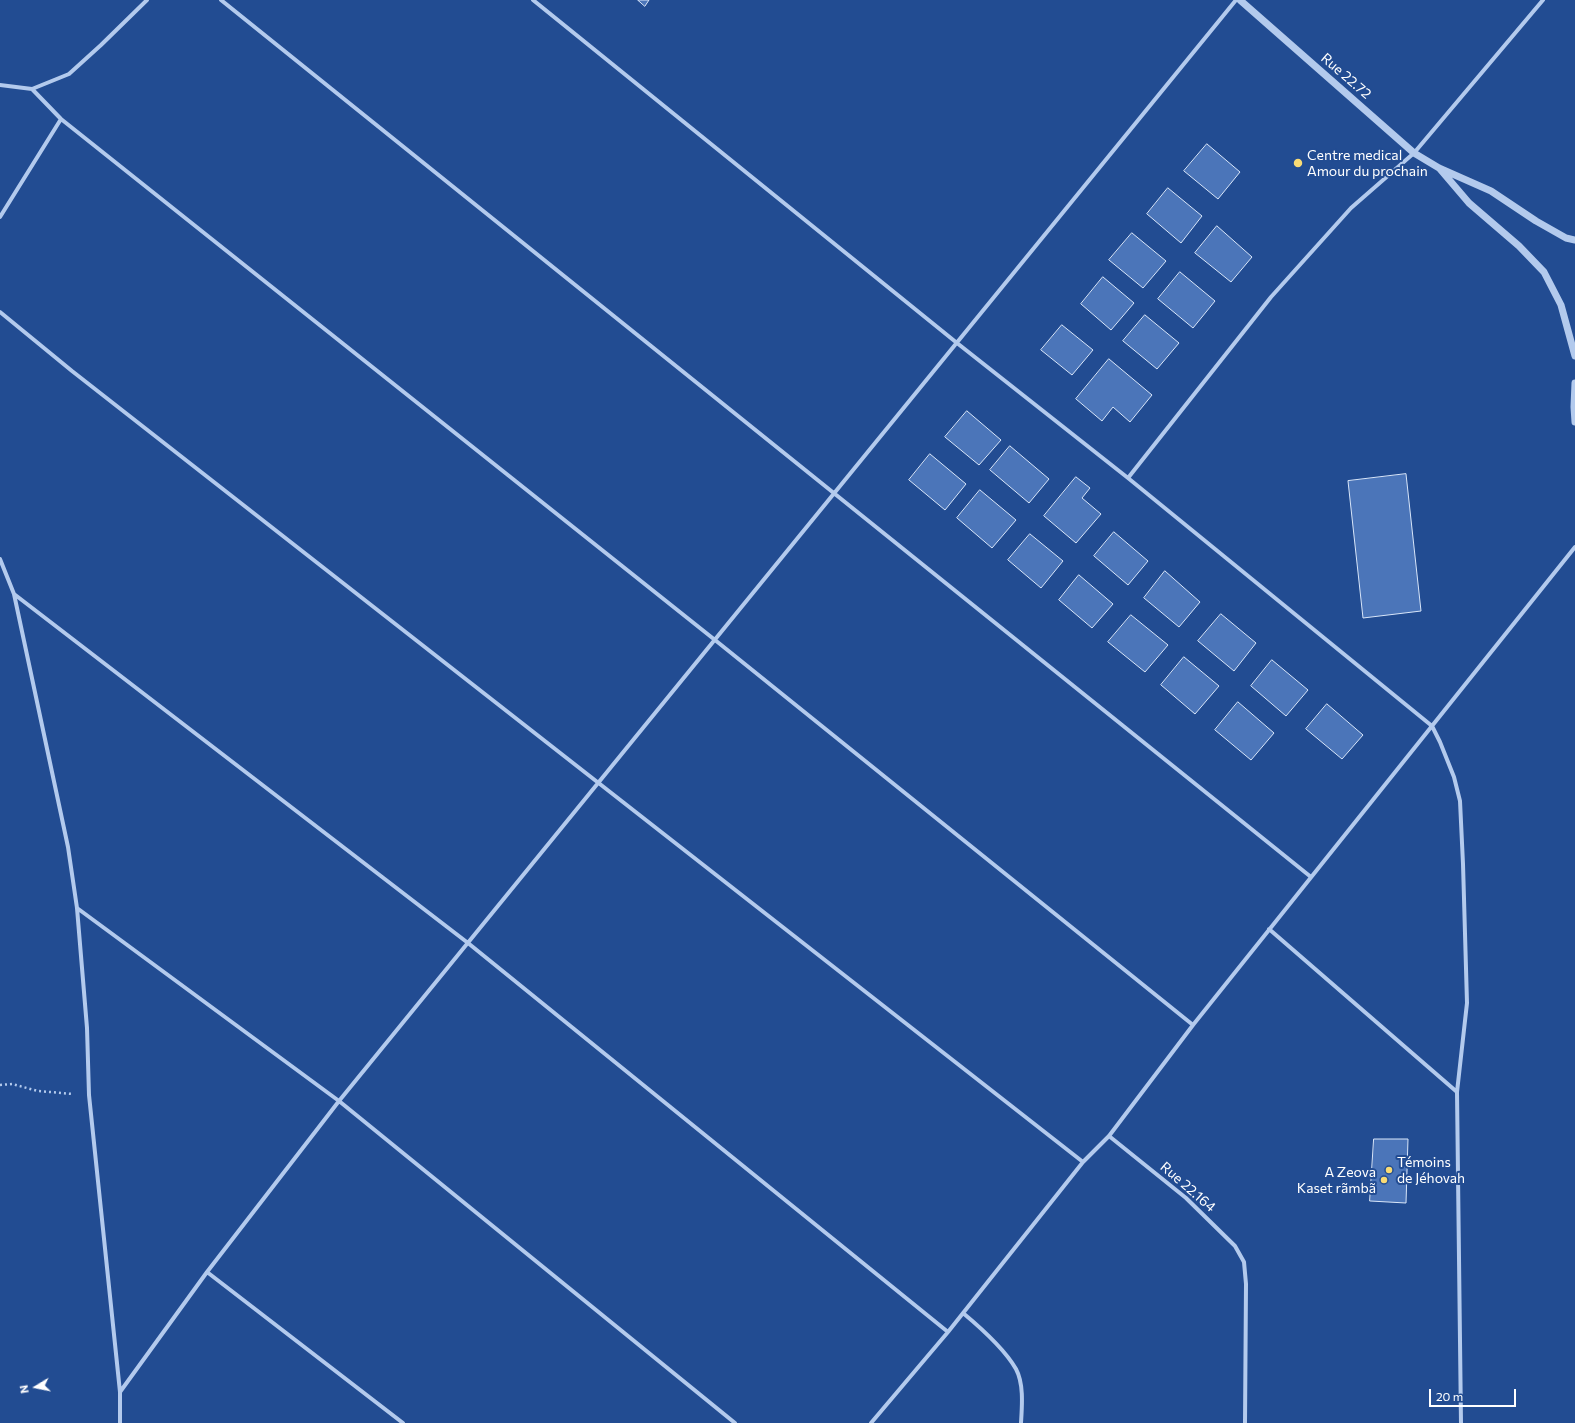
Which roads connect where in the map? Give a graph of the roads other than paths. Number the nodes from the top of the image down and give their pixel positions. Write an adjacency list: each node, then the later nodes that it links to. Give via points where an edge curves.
1 (147, 0): 8 (street, via 69,74)
2 (221, 0): 20 (street)
3 (533, 0): 15 (street)
4 (1236, 0): 15 (street)
5 (1240, 0): 10 (street, Rue 22.72)
6 (1543, 0): 10 (street)
7 (2, 85): 8 (street)
8 (32, 89): 9 (street)
9 (61, 119): 12 (street); 24 (street)
10 (1414, 153): 11 (street, Rue 22.72); 19 (street, via 1351,208 1271,297)
11 (1439, 168): 13 (street, Rue 22.72, via 1491,191 1536,221 1566,238); 16 (street, Rue 22.72, via 1469,203 1519,246 1544,272 1561,305)
12 (0, 217)
13 (1575, 240)
14 (0, 312): 26 (street)
15 (957, 343): 19 (street); 20 (street)
16 (1575, 356)
17 (1575, 383): 18 (street)
18 (1575, 422)
19 (1128, 478): 25 (street)
20 (834, 494): 24 (street); 27 (street)
21 (1575, 547): 25 (street)
22 (0, 560): 23 (street)
23 (14, 594): 28 (street, via 68,847); 30 (street)
24 (715, 640): 26 (street); 31 (street)
25 (1432, 726): 27 (street); 32 (street, via 1454,777 1460,801 1467,1003)
26 (598, 783): 30 (street); 35 (street)
27 (1311, 877): 29 (street)
28 (77, 908): 33 (street); 39 (street, via 87,1028 89,1095)
29 (1269, 929): 31 (street); 32 (street)
30 (468, 943): 33 (street); 38 (street)
31 (1193, 1025): 34 (street)
32 (1457, 1092): 46 (street)
33 (339, 1101): 36 (street); 42 (street)
34 (1109, 1136): 35 (street); 45 (street, Rue 22.164, via 1191,1203 1235,1246 1244,1262)
35 (1084, 1162): 37 (street)
36 (207, 1272): 39 (street); 41 (street)
37 (963, 1313): 38 (street); 44 (street, via 984,1331 1016,1369 1022,1391)
38 (948, 1332): 43 (street)
39 (120, 1392): 40 (street)
40 (120, 1423)
41 (403, 1423)
42 (735, 1423)
43 (871, 1423)
44 (1021, 1423)
45 (1245, 1423)
46 (1461, 1423)

